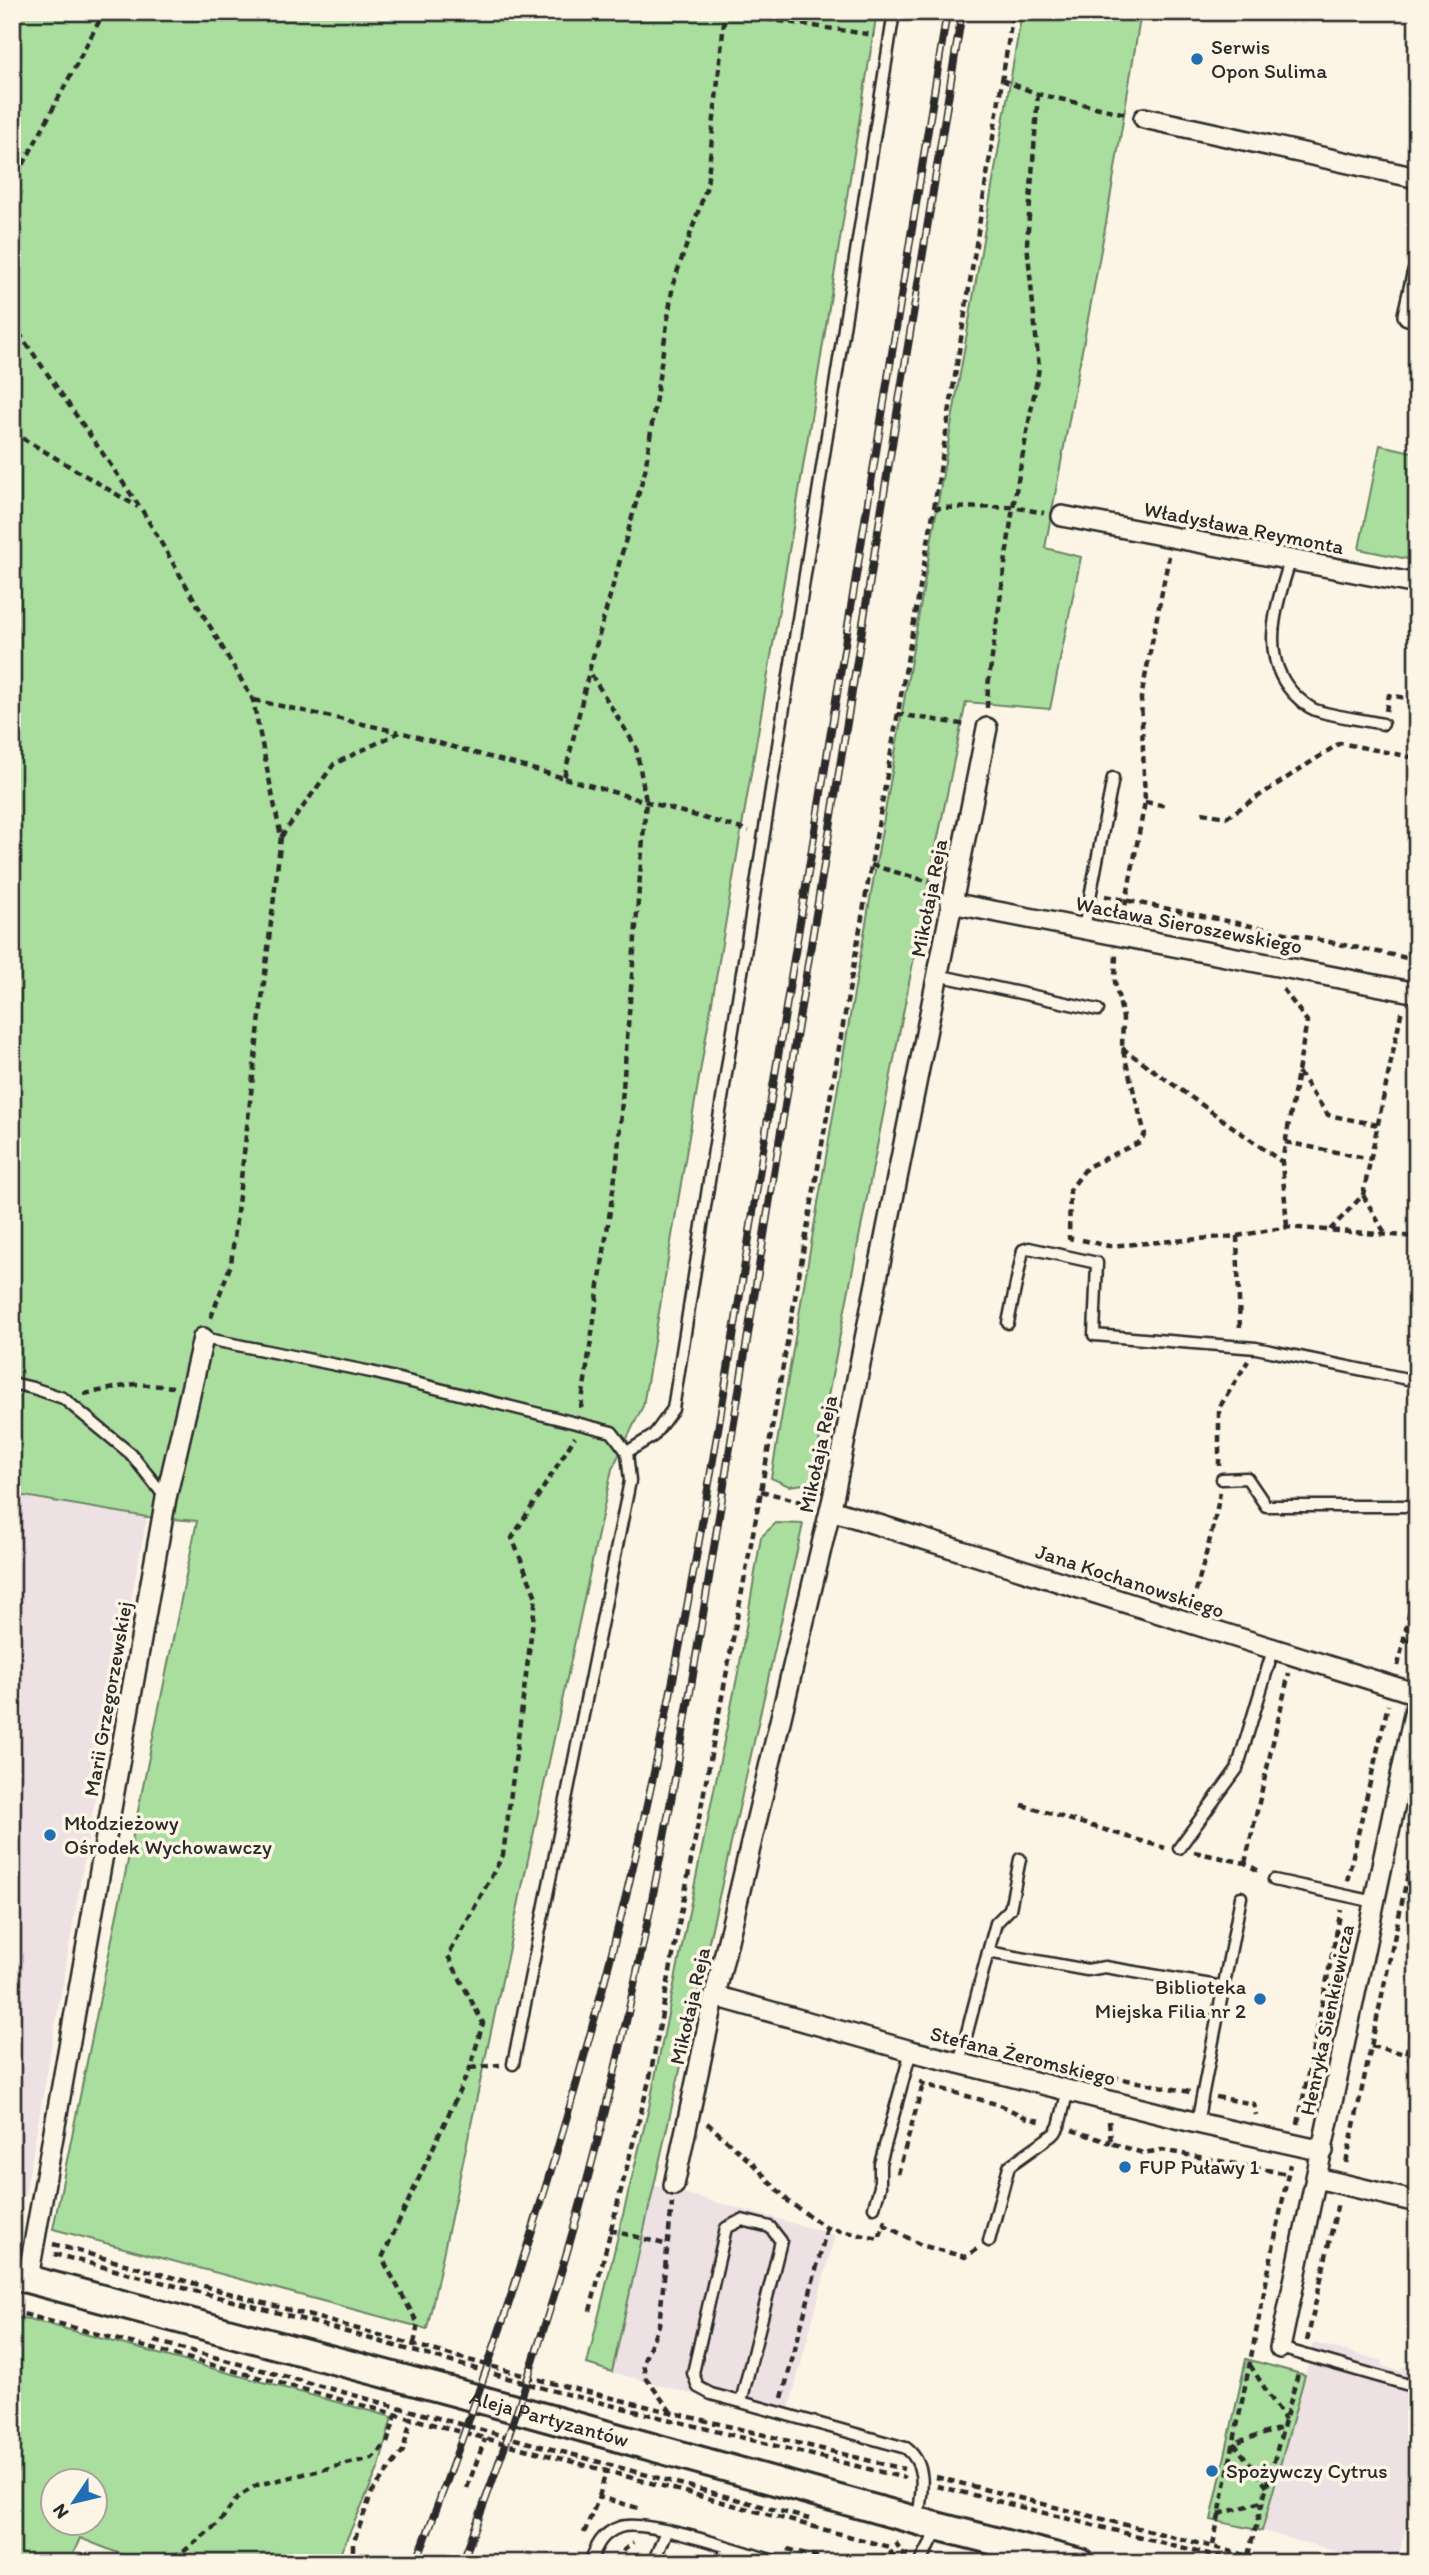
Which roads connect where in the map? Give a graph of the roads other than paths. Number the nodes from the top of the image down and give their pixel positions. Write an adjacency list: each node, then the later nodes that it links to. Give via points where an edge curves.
1 (894, 12): 21 (lane, via 673,1409 653,1436)
2 (1144, 118): 3 (street)
3 (1417, 178)
4 (1417, 275): 5 (street)
5 (1408, 315)
6 (1062, 516): 7 (street, Władysława Reymonta)
7 (1290, 561): 8 (street, Władysława Reymonta); 9 (lane, via 1273,637 1278,672 1288,688 1314,709)
8 (1417, 584)
9 (1383, 724)
10 (987, 728): 12 (street, Mikołaja Reja)
11 (1113, 778): 13 (lane)
12 (951, 903): 13 (street, Wacława Sieroszewskiego); 14 (street, Mikołaja Reja)
13 (1084, 928): 15 (street, Wacława Sieroszewskiego)
14 (937, 975): 16 (lane); 25 (street, Mikołaja Reja)
15 (1410, 999)
16 (1098, 1010)
17 (1008, 1323): 19 (lane, via 1023,1250 1029,1248 1097,1263 1094,1335 1240,1347)
18 (204, 1338): 21 (lane, via 371,1372 612,1432); 23 (street, Marii Grzegorzewskiej)
19 (1417, 1381)
20 (12, 1383): 23 (lane, via 63,1398 131,1454)
21 (628, 1452): 38 (lane, via 630,1481)
22 (1222, 1479): 24 (lane, via 1247,1478 1266,1506)
23 (166, 1498): 47 (street, Marii Grzegorzewskiej, via 35,2244)
24 (1417, 1506)
25 (831, 1510): 26 (street, Jana Kochanowskiego); 35 (street, Mikołaja Reja)
26 (1273, 1650): 27 (street, Jana Kochanowskiego); 28 (lane, via 1237,1769)
27 (1417, 1697): 32 (street, Henryka Sienkiewicza)
28 (1179, 1848)
29 (1020, 1859): 33 (lane, via 1010,1909 996,1923)
30 (1274, 1880): 32 (lane)
31 (1241, 1897): 34 (lane)
32 (1375, 1902): 41 (street, Henryka Sienkiewicza)
33 (988, 1952): 34 (lane); 37 (lane)
34 (1223, 1987): 40 (lane)
35 (715, 1996): 36 (street, Stefana Żeromskiego); 43 (street, Mikołaja Reja)
36 (911, 2051): 37 (street, Stefana Żeromskiego); 45 (lane, via 880,2164)
37 (960, 2063): 39 (street, Stefana Żeromskiego)
38 (513, 2064)
39 (1068, 2090): 40 (street, Stefana Żeromskiego); 46 (lane, via 1055,2133 1009,2166)
40 (1197, 2123): 41 (street, Stefana Żeromskiego)
41 (1323, 2151): 42 (street, Henryka Sienkiewicza)
42 (1317, 2178): 44 (street); 48 (street, Henryka Sienkiewicza)
43 (674, 2185)
44 (1417, 2202)
45 (874, 2207)
46 (989, 2241)
47 (18, 2275): 51 (main road, Aleja Partyzantów)
48 (1280, 2348): 49 (lane)
49 (1409, 2385)
50 (741, 2402): 50 (lane, via 781,2241 770,2227 742,2220 726,2228 692,2373 698,2387); 51 (lane, via 906,2448 921,2464)
51 (929, 2523): 54 (lane); 59 (main road, Aleja Partyzantów)
52 (666, 2531): 53 (lane); 55 (lane, via 638,2525 612,2530 603,2537); 56 (lane)
53 (727, 2548): 57 (lane); 58 (lane)
54 (921, 2561)
55 (590, 2563)
56 (653, 2563)
57 (721, 2563)
58 (780, 2563)
59 (1081, 2563)

